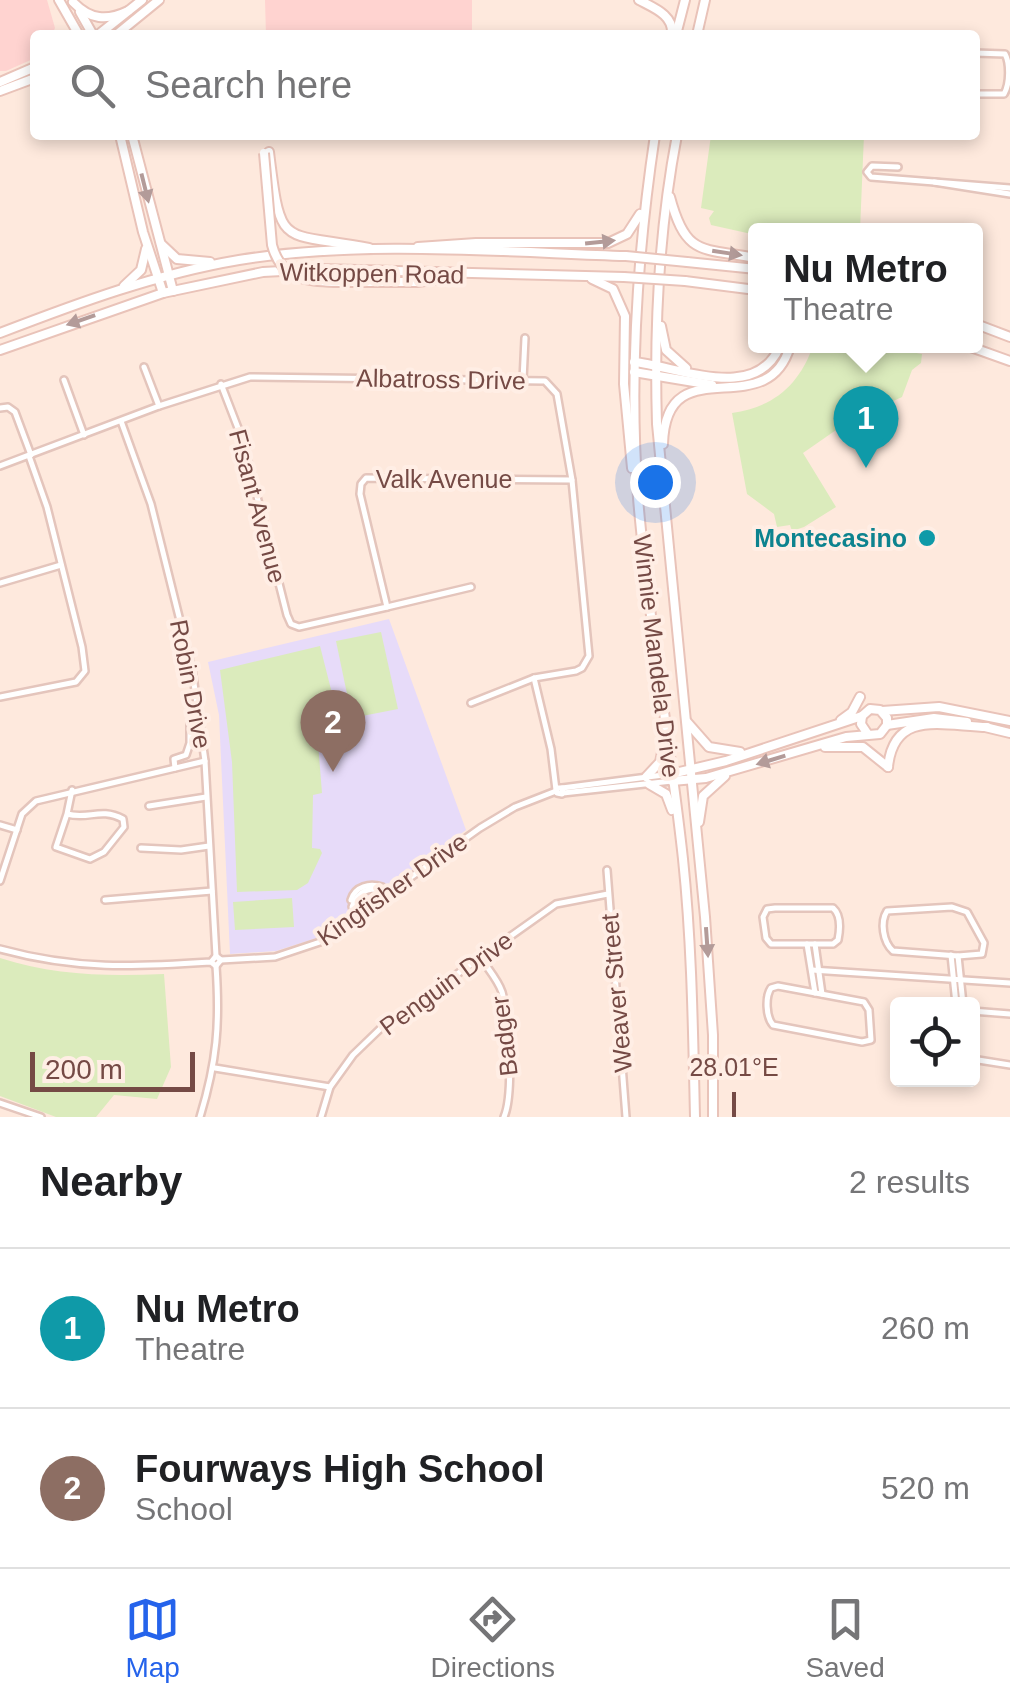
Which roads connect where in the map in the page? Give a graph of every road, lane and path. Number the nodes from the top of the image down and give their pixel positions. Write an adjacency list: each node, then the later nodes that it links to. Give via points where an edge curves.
1 (59, 0): 9 (main road)
2 (142, 0): 8 (main road)
3 (159, 0): 14 (main road)
4 (639, 0): 15 (main road, via 666,16)
5 (685, 0): 16 (main road)
6 (705, 0): 17 (main road)
7 (73, 1): 8 (main road, via 95,17); 12 (main road)
8 (128, 11): 13 (main road)
9 (70, 18): 10 (main road); 11 (main road)
10 (70, 30)
11 (76, 30)
12 (92, 30)
13 (102, 30)
14 (124, 30)
15 (673, 30)
16 (676, 30)
17 (698, 30)
18 (980, 53): 19 (street, via 1005,54)
19 (1010, 66): 24 (street, via 1004,94)
20 (30, 69): 22 (main road)
21 (30, 80): 23 (main road)
22 (0, 82)
23 (0, 91)
24 (980, 94)
25 (121, 140): 33 (main road)
26 (133, 140): 34 (main road, one-way to 34)
27 (654, 140): 32 (main road, Winnie Mandela Drive)
28 (675, 140): 30 (main road, Winnie Mandela Drive)
29 (898, 167): 31 (street, via 872,166 867,173)
30 (668, 188): 37 (main road, one-way to 37, via 691,242); 46 (main road, Winnie Mandela Drive)
31 (1010, 191)
32 (645, 203): 36 (main road, one-way to 32, via 476,242 608,243 632,230); 57 (main road, Winnie Mandela Drive)
33 (143, 232): 41 (main road); 43 (main road, via 145,262)
34 (158, 240): 38 (main road, via 183,262); 41 (main road)
35 (381, 251): 36 (main road, Witkoppen Road); 38 (main road, Witkoppen Road); 40 (main road, bridge, via 306,239 284,226 266,153 276,258 296,278 416,282)
36 (398, 251): 39 (main road, Witkoppen Road, bridge, via 626,256)
37 (748, 257)
38 (239, 260): 41 (main road, Witkoppen Road)
39 (748, 268)
40 (466, 274): 42 (main road, Witkoppen Road); 45 (main road, Witkoppen Road, via 292,269)
41 (163, 276): 43 (main road, Witkoppen Road); 45 (main road)
42 (562, 276): 44 (main road, Witkoppen Road, bridge); 72 (main road, via 603,283 622,304 626,420)
43 (120, 289): 48 (main road, Witkoppen Road)
44 (748, 289)
45 (168, 292): 51 (main road, Witkoppen Road, one-way to 51)
46 (658, 313): 58 (main road, Winnie Mandela Drive); 59 (main road, via 666,350)
47 (983, 327): 50 (main road)
48 (0, 334)
49 (525, 338): 61 (street)
50 (1010, 338)
51 (0, 350)
52 (983, 351): 55 (main road)
53 (776, 353): 59 (main road, via 756,374)
54 (787, 353): 63 (main road, via 768,378)
55 (1010, 361)
56 (144, 367): 64 (street)
57 (634, 367): 58 (main road); 72 (main road, Winnie Mandela Drive)
58 (656, 369): 59 (main road); 63 (main road); 71 (main road, Winnie Mandela Drive)
59 (694, 372)
60 (64, 380): 67 (street)
61 (523, 380): 62 (street, Albatross Drive, via 266,375); 70 (street, Albatross Drive, via 545,381 557,394)
62 (221, 384): 64 (street, Albatross Drive); 76 (street, Fisant Avenue, via 294,626)
63 (726, 387): 71 (main road, via 690,391 670,408)
64 (159, 406): 66 (street, Albatross Drive)
65 (0, 408): 68 (street, via 15,412)
66 (121, 420): 67 (street, Albatross Drive); 84 (street, Robin Drive, via 150,504)
67 (84, 434): 68 (street, Albatross Drive)
68 (30, 455): 69 (street, Albatross Drive); 73 (street)
69 (0, 466)
70 (572, 480): 76 (street, Valk Avenue, via 366,478 360,494); 77 (street, Albatross Drive, via 589,656 576,671)
71 (662, 492): 82 (main road, Winnie Mandela Drive)
72 (638, 494): 89 (main road, Winnie Mandela Drive)
73 (61, 565): 74 (street); 78 (street, via 85,671 76,682)
74 (0, 583)
75 (471, 587): 76 (street)
76 (387, 607)
77 (534, 678): 80 (street, Albatross Drive); 101 (street)
78 (0, 697)
79 (860, 698): 87 (main road)
80 (472, 703)
81 (882, 711): 83 (main road); 85 (main road, via 939,706); 86 (main road)
82 (684, 715): 93 (main road, via 709,747); 97 (main road, Winnie Mandela Drive)
83 (862, 716): 87 (main road); 90 (main road)
84 (200, 717): 94 (street, Robin Drive); 95 (street, via 190,720 189,749 174,760)
85 (1010, 721)
86 (887, 725): 88 (main road, via 934,718); 90 (main road, via 880,734)
87 (829, 727): 93 (main road)
88 (987, 727): 91 (main road); 92 (main road, via 907,728 895,738 888,767 864,747)
89 (665, 728): 98 (main road, Winnie Mandela Drive); 99 (main road, via 660,762)
90 (866, 733): 92 (main road)
91 (1010, 733)
92 (803, 750): 96 (main road, one-way to 96)
93 (750, 752): 97 (main road)
94 (206, 761): 95 (street); 102 (street, Robin Drive)
95 (175, 768): 100 (street)
96 (742, 768): 97 (main road); 108 (main road, via 713,783 704,796)
97 (690, 775): 98 (main road); 108 (main road, Winnie Mandela Drive)
98 (672, 778): 99 (street, Kingfisher Drive); 105 (main road, Winnie Mandela Drive)
99 (648, 781): 101 (street, Kingfisher Drive); 105 (main road, via 666,794)
100 (72, 790): 104 (street); 107 (street, via 30,804)
101 (560, 790): 115 (street, Kingfisher Drive, via 492,821)
102 (206, 797): 103 (street); 109 (street, Robin Drive)
103 (149, 806)
104 (67, 814): 104 (street, via 110,812 124,827 90,859 56,847)
105 (679, 823): 141 (main road, Winnie Mandela Drive)
106 (0, 824): 107 (street)
107 (17, 830): 112 (street)
108 (699, 844): 142 (main road, Winnie Mandela Drive, one-way to 142)
109 (210, 846): 110 (street); 113 (street, Robin Drive)
110 (141, 848)
111 (606, 870): 114 (street, Weaver Street)
112 (0, 881)
113 (212, 891): 116 (street); 122 (street, Robin Drive)
114 (608, 894): 121 (street, Penguin Drive, via 556,904); 140 (street, Weaver Street)
115 (386, 896): 117 (street, Kingfisher Drive); 117 (street, via 382,887 366,886 352,895)
116 (104, 900)
117 (358, 917): 122 (street, Kingfisher Drive, via 290,954)
118 (811, 944): 118 (street, via 838,940 835,910 765,911 768,941); 123 (street)
119 (0, 949): 122 (street, Kingfisher Drive, via 91,967)
120 (954, 956): 120 (street, via 978,956 985,948 964,910 885,913 886,942 893,950); 124 (street)
121 (482, 958): 134 (street, Penguin Drive, via 381,1028); 139 (street, Badger, via 504,1002 510,1093)
122 (216, 961): 133 (street, Robin Drive)
123 (815, 970): 124 (street); 126 (street)
124 (957, 979): 125 (street); 127 (street); 128 (street)
125 (1010, 983)
126 (818, 994): 126 (street, via 866,1004 871,1040 770,1022 771,988)
127 (956, 997)
128 (962, 997)
129 (980, 1011): 130 (street)
130 (1010, 1014)
131 (980, 1060): 132 (street)
132 (1010, 1066)
133 (215, 1068): 134 (street); 137 (street, Robin Drive)
134 (330, 1087): 138 (street, Penguin Drive)
135 (0, 1103): 136 (street)
136 (42, 1117)
137 (200, 1117)
138 (321, 1117)
139 (504, 1117)
140 (626, 1117)
141 (696, 1117)
142 (713, 1117)

